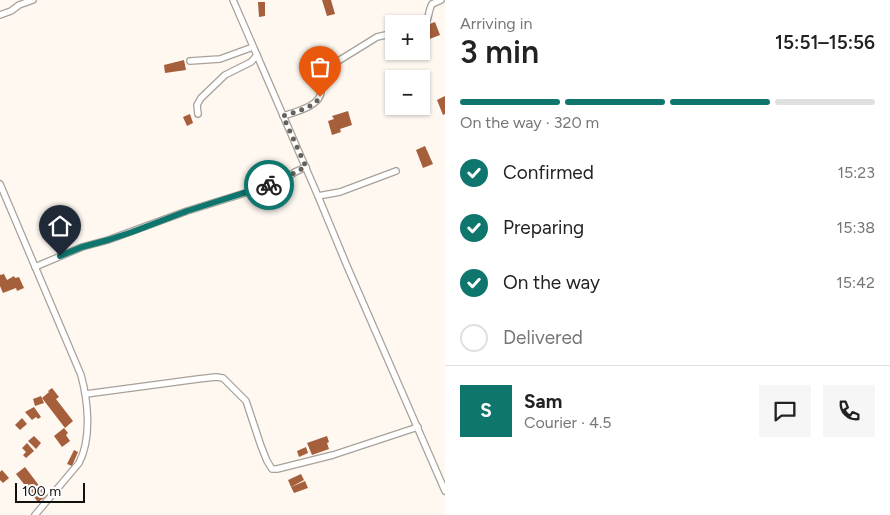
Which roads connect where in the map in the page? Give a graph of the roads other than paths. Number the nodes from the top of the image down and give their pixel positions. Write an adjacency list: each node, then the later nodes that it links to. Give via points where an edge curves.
1 (33, 0): 4 (street)
2 (233, 0): 7 (street)
3 (441, 0): 5 (street, via 432,4)
4 (0, 15)
5 (429, 15)
6 (385, 35): 11 (street, via 377,36 322,71 319,77 322,92 318,101)
7 (253, 47): 8 (street); 9 (street, via 220,59)
8 (256, 55): 10 (street, via 251,62 225,75 201,98 197,105); 11 (street)
9 (190, 60)
10 (198, 114)
11 (283, 116): 12 (street)
12 (306, 167): 15 (street); 16 (street, via 274,184 187,211)
13 (396, 171): 15 (street, via 344,191)
14 (0, 184): 16 (street)
15 (318, 196): 18 (street)
16 (34, 266): 17 (street, via 81,375)
17 (86, 394): 18 (street, via 223,378 246,401 272,469 333,455); 20 (street, via 87,430 83,456)
18 (418, 427): 19 (street)
19 (445, 491)
20 (34, 515)

